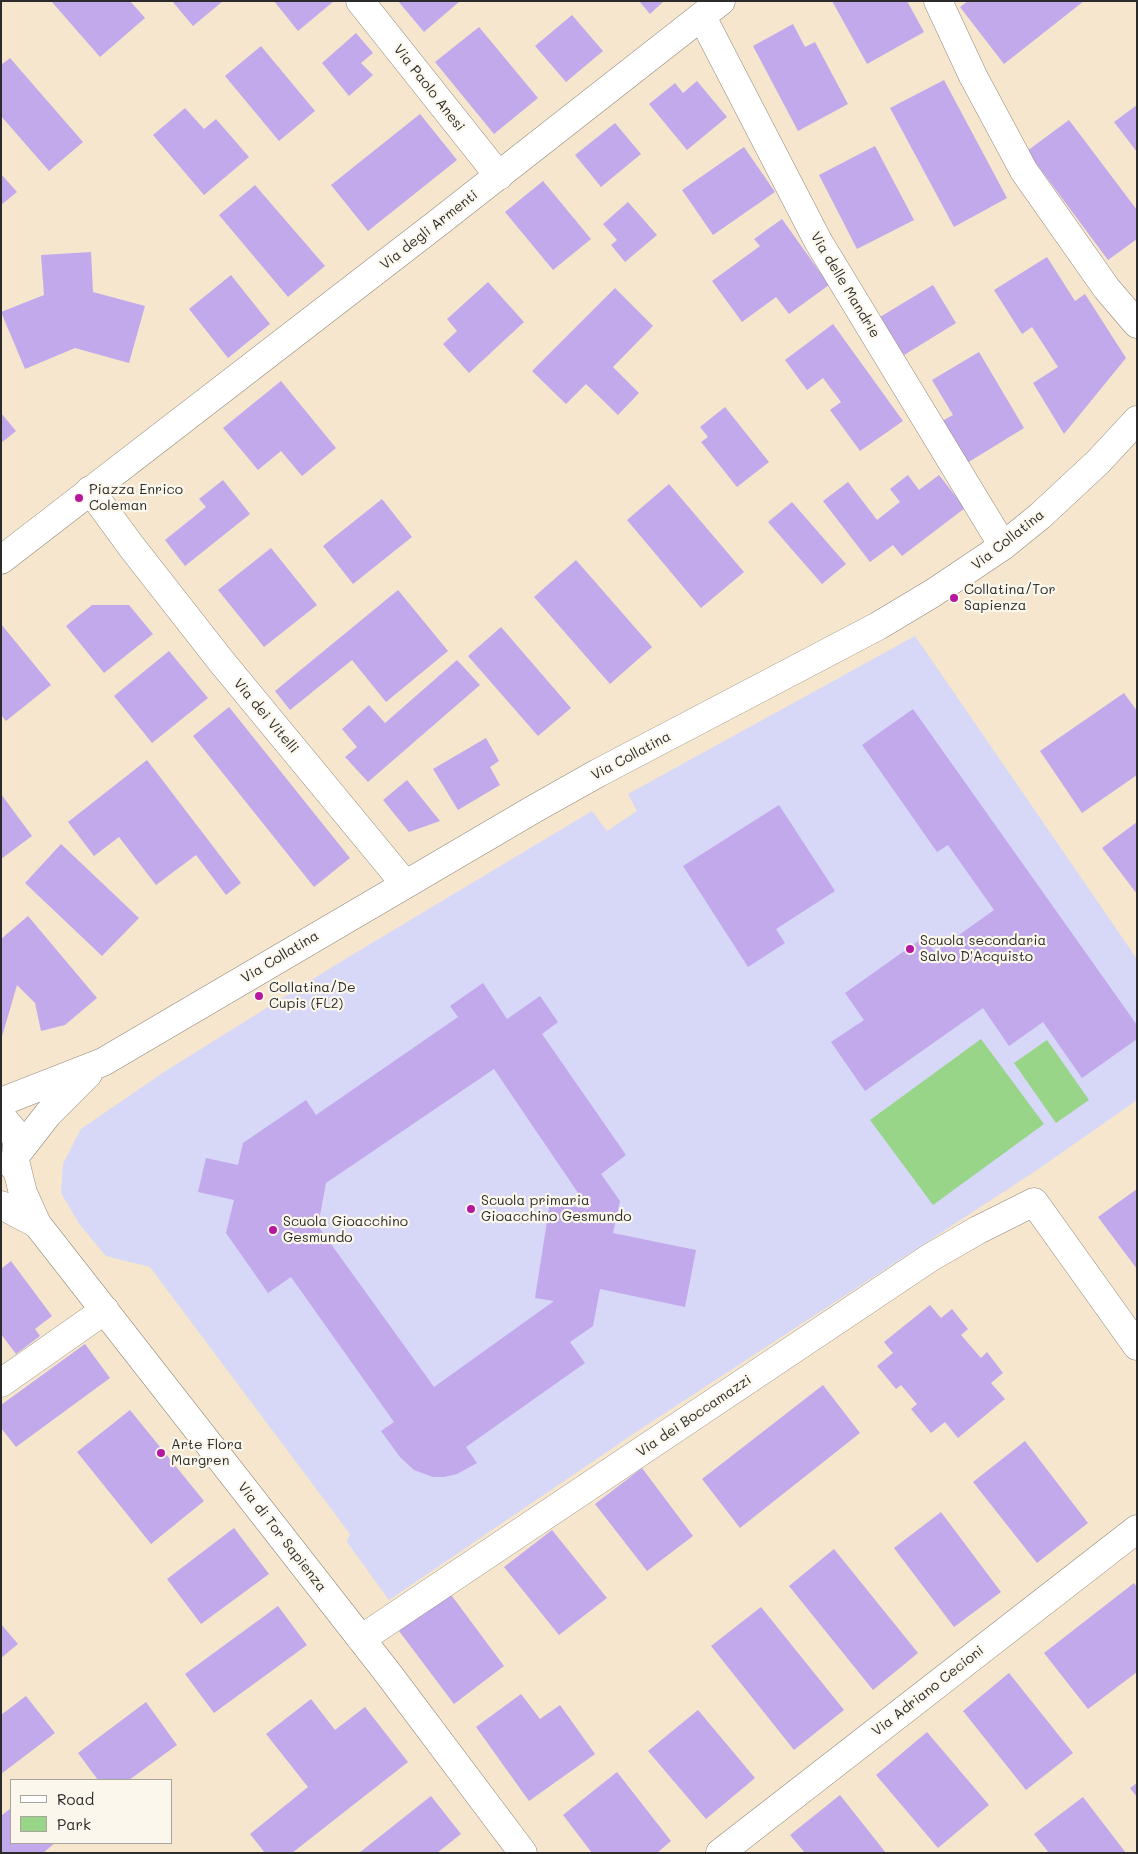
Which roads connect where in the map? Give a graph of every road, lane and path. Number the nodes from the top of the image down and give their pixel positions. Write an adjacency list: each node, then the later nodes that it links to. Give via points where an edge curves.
1 (360, 1): 4 (street, Via Paolo Anesi)
2 (938, 1): 5 (street, via 973,76 1024,171 1102,283)
3 (711, 9): 4 (street, Via degli Armenti); 8 (street, Via delle Mandrie, via 818,241)
4 (498, 176): 7 (street, Via degli Armenti)
5 (1137, 324)
6 (1137, 420): 8 (street, Via Collatina, via 1072,487)
7 (90, 490): 9 (street); 10 (street, Via dei Vitelli, via 221,661)
8 (1003, 546): 10 (street, Via Collatina, via 878,626 598,773)
9 (1, 560)
10 (405, 884): 11 (street, Via Collatina)
11 (103, 1062): 12 (street); 14 (street, via 48,1114)
12 (1, 1102)
13 (1, 1116): 14 (street, via 15,1135)
14 (11, 1166): 16 (street)
15 (1, 1205): 16 (street)
16 (37, 1224): 17 (street, Via di Tor Sapienza)
17 (104, 1310): 19 (street); 21 (street, Via di Tor Sapienza)
18 (1137, 1346): 21 (street, Via dei Boccamazzi, via 1034,1202 931,1257)
19 (1, 1383)
20 (1137, 1529): 23 (street, Via Adriano Cecioni)
21 (361, 1639): 22 (street, Via di Tor Sapienza)
22 (523, 1853)
23 (720, 1853)

